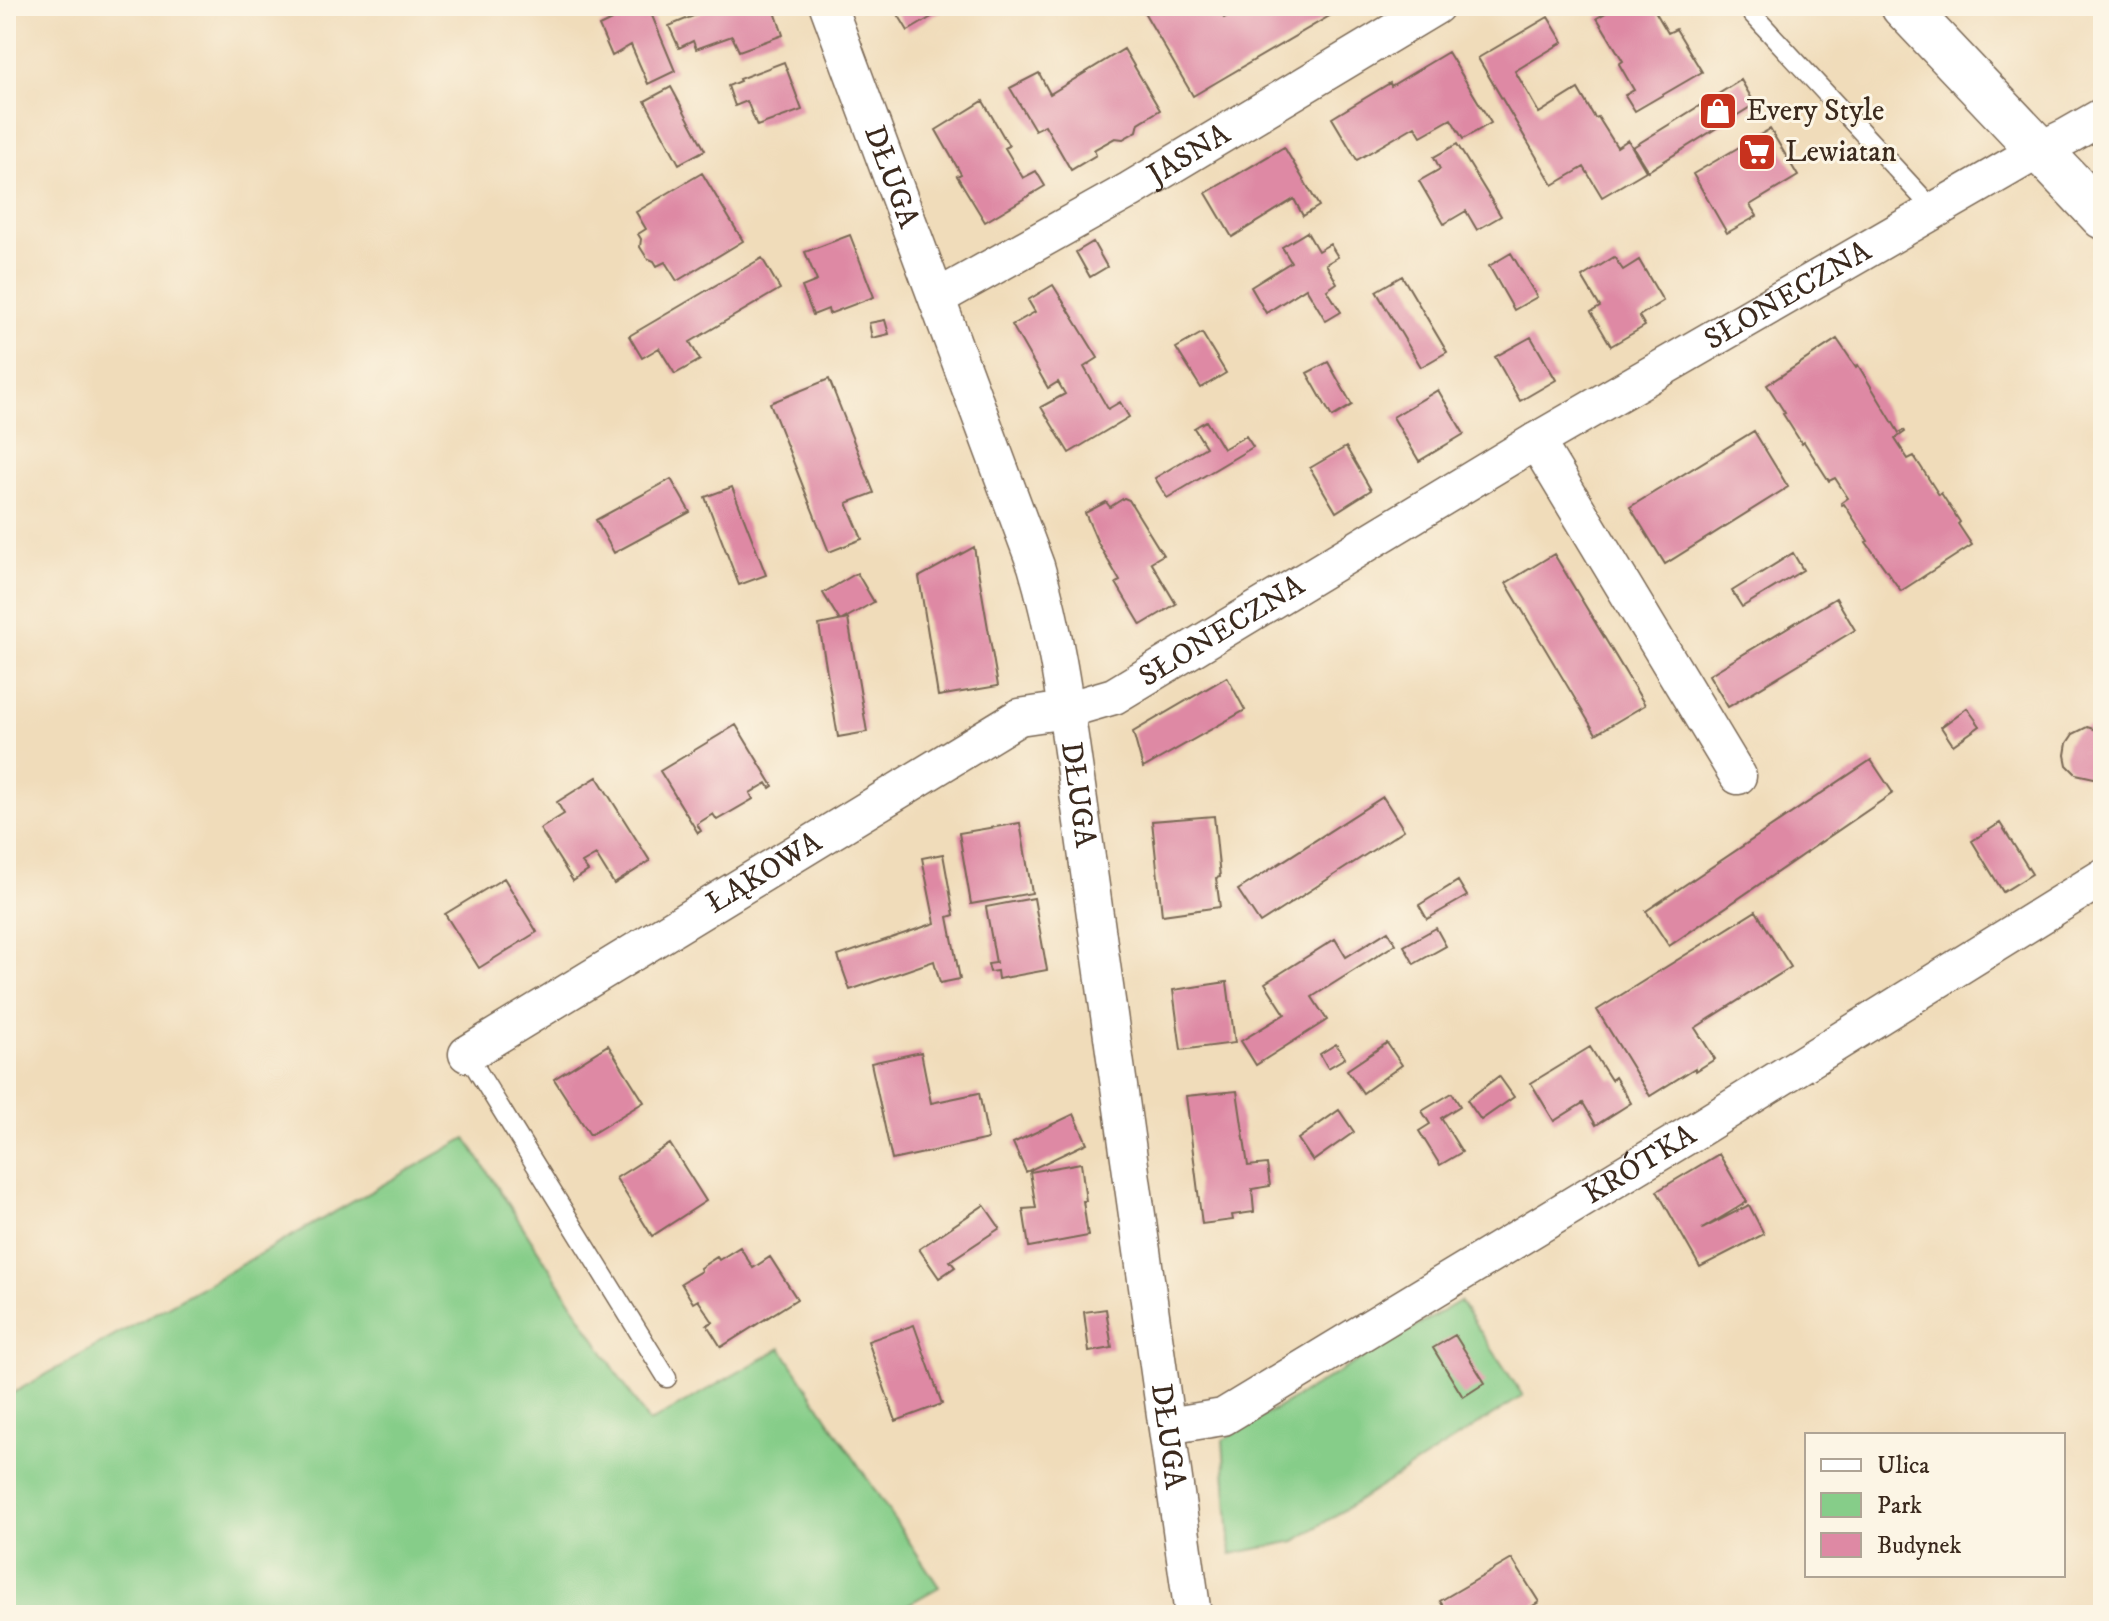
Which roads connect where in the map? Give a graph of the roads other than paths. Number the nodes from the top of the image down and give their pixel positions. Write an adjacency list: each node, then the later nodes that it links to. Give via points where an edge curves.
1 (828, 6): 9 (street, DŁUGA)
2 (1436, 6): 9 (street, JASNA, via 1130,190)
3 (1745, 6): 7 (lane)
4 (1903, 6): 6 (main road)
5 (2103, 116): 6 (street, SŁONECZNA)
6 (2039, 150): 7 (street, SŁONECZNA); 8 (main road)
7 (1934, 210): 10 (street, SŁONECZNA)
8 (2103, 217)
9 (937, 298): 11 (street, DŁUGA, via 1036,566)
10 (1536, 441): 11 (street, SŁONECZNA, via 1114,696); 12 (street)
11 (1066, 710): 14 (street, ŁĄKOWA, via 1019,717); 16 (street, DŁUGA)
12 (1738, 776)
13 (2103, 877): 16 (street, KRÓTKA, via 1223,1417)
14 (467, 1054): 15 (lane)
15 (667, 1378)
16 (1167, 1426): 17 (street, DŁUGA)
17 (1193, 1615)

